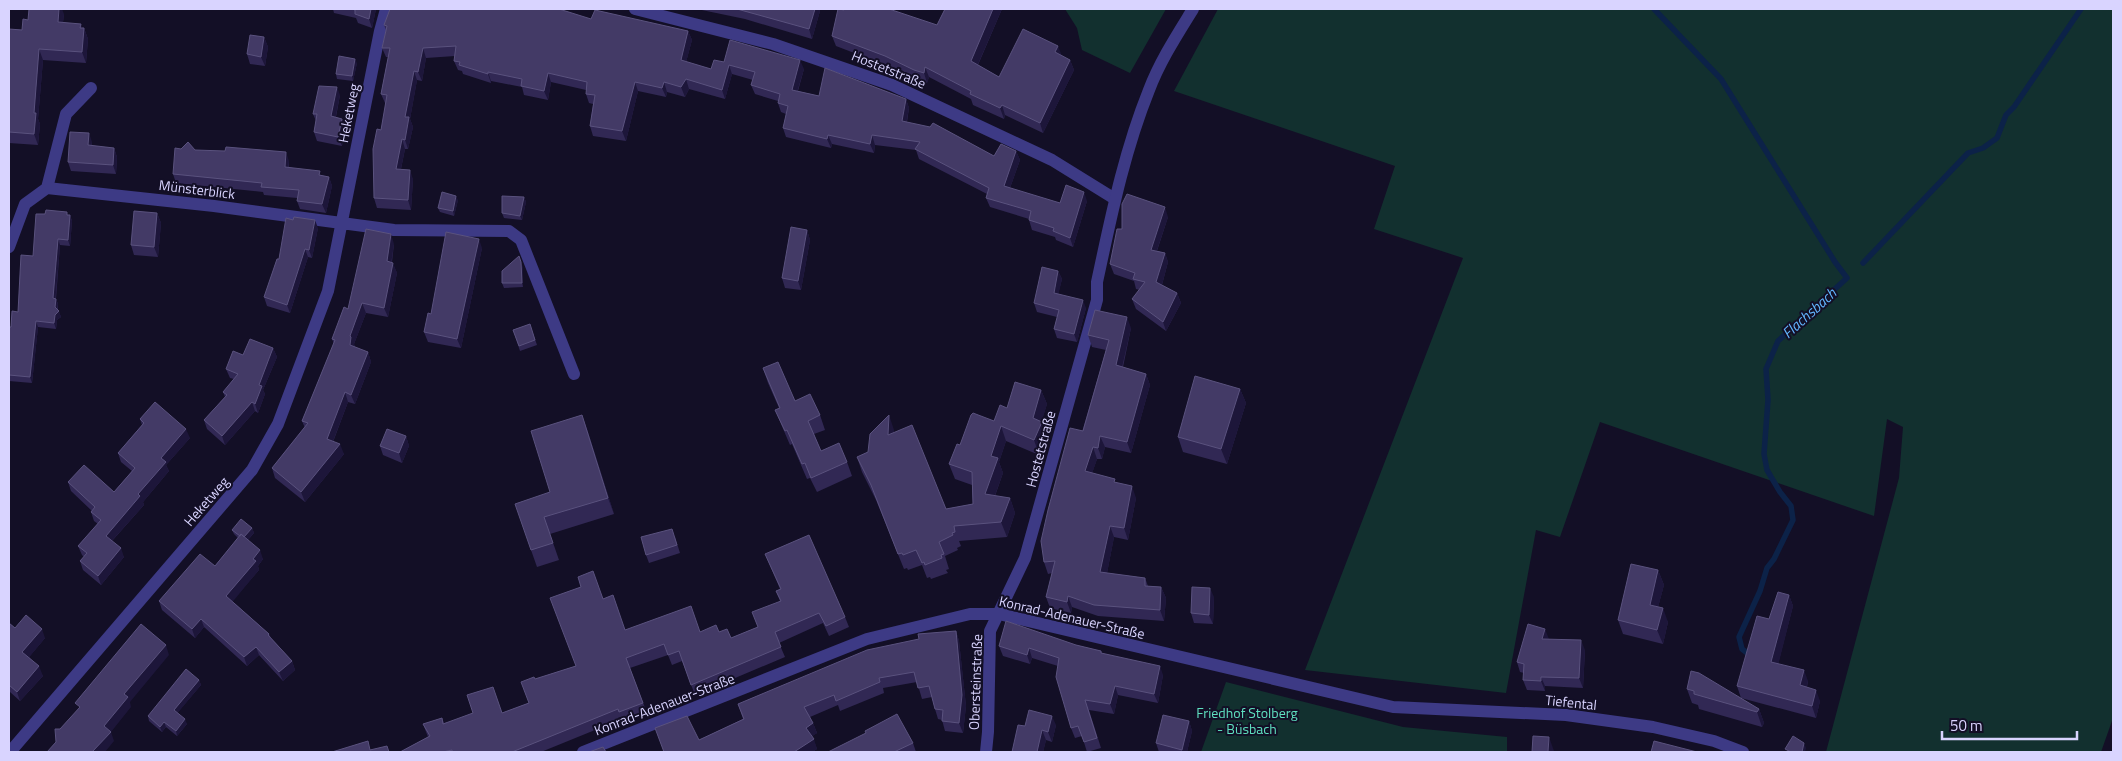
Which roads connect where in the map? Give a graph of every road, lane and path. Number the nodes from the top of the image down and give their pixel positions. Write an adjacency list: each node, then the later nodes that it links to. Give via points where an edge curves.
1 (386, 9): 7 (street, Heketweg)
2 (634, 9): 6 (street, Hostetstraße, via 773,44 892,85 1052,160)
3 (1193, 9): 6 (street, Hostetstraße, via 1149,89 1128,148)
4 (91, 88): 5 (street, via 66,114)
5 (47, 188): 7 (street, Münsterblick); 8 (street, via 25,204)
6 (1116, 199): 10 (street, Hostetstraße, via 1084,353 1025,558)
7 (342, 223): 9 (street, via 394,230 509,231 521,240); 12 (street, Heketweg, via 328,291 278,424 252,470)
8 (9, 247)
9 (574, 374)
10 (999, 614): 11 (street, Konrad-Adenauer-Straße); 13 (street, Konrad-Adenauer-Straße, via 970,614 867,639); 14 (street, Obersteinstraße, via 990,631)
11 (1393, 707): 15 (street, Tiefental, via 1566,715 1653,728 1714,741)
12 (10, 752)
13 (583, 752)
14 (986, 752)
15 (1743, 752)

